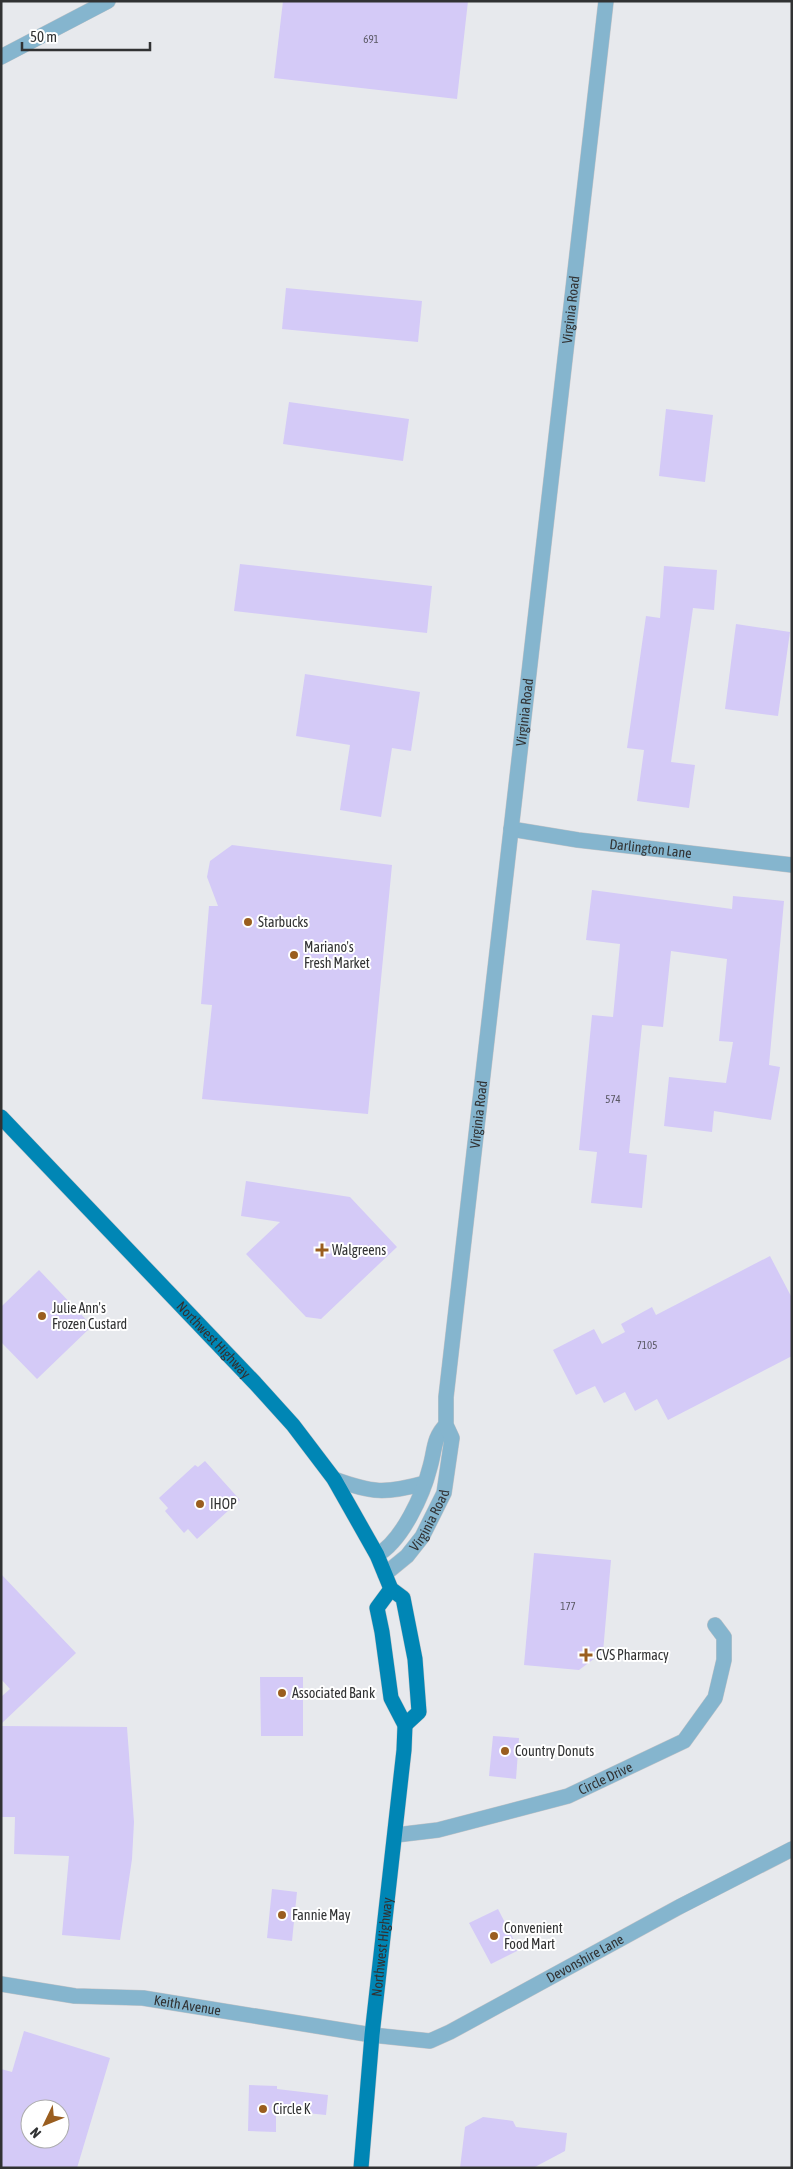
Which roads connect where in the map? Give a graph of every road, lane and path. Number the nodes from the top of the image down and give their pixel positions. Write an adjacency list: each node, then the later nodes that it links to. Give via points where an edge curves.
1 (108, 1): 3 (street)
2 (606, 1): 4 (street, Virginia Road)
3 (1, 57)
4 (511, 829): 5 (street, Darlington Lane); 7 (street, Virginia Road, via 446,1396)
5 (792, 865)
6 (1, 1116): 8 (main road, Northwest Highway, via 255,1383)
7 (446, 1425): 9 (street, Virginia Road, via 437,1433); 11 (street, Virginia Road, via 452,1438 444,1493 435,1514 407,1556)
8 (334, 1478): 9 (street, via 377,1491 396,1491); 10 (main road, Northwest Highway)
9 (425, 1483): 10 (street, Virginia Road, via 396,1540)
10 (377, 1555): 11 (main road, Northwest Highway)
11 (385, 1574): 12 (main road, Northwest Highway)
12 (391, 1589): 14 (main road, via 376,1608 390,1698); 14 (main road, Northwest Highway, via 402,1598 418,1684 419,1712)
13 (715, 1625): 15 (street, Circle Drive, via 724,1637 724,1660 715,1698 684,1741 568,1796 438,1830)
14 (405, 1725): 15 (main road, Northwest Highway)
15 (396, 1835): 18 (main road, Northwest Highway)
16 (792, 1849): 18 (street, Devonshire Lane, via 430,2041)
17 (1, 1984): 18 (street, Keith Avenue, via 76,1996 143,1998)
18 (372, 2035): 19 (main road, Northwest Highway)
19 (361, 2168)

